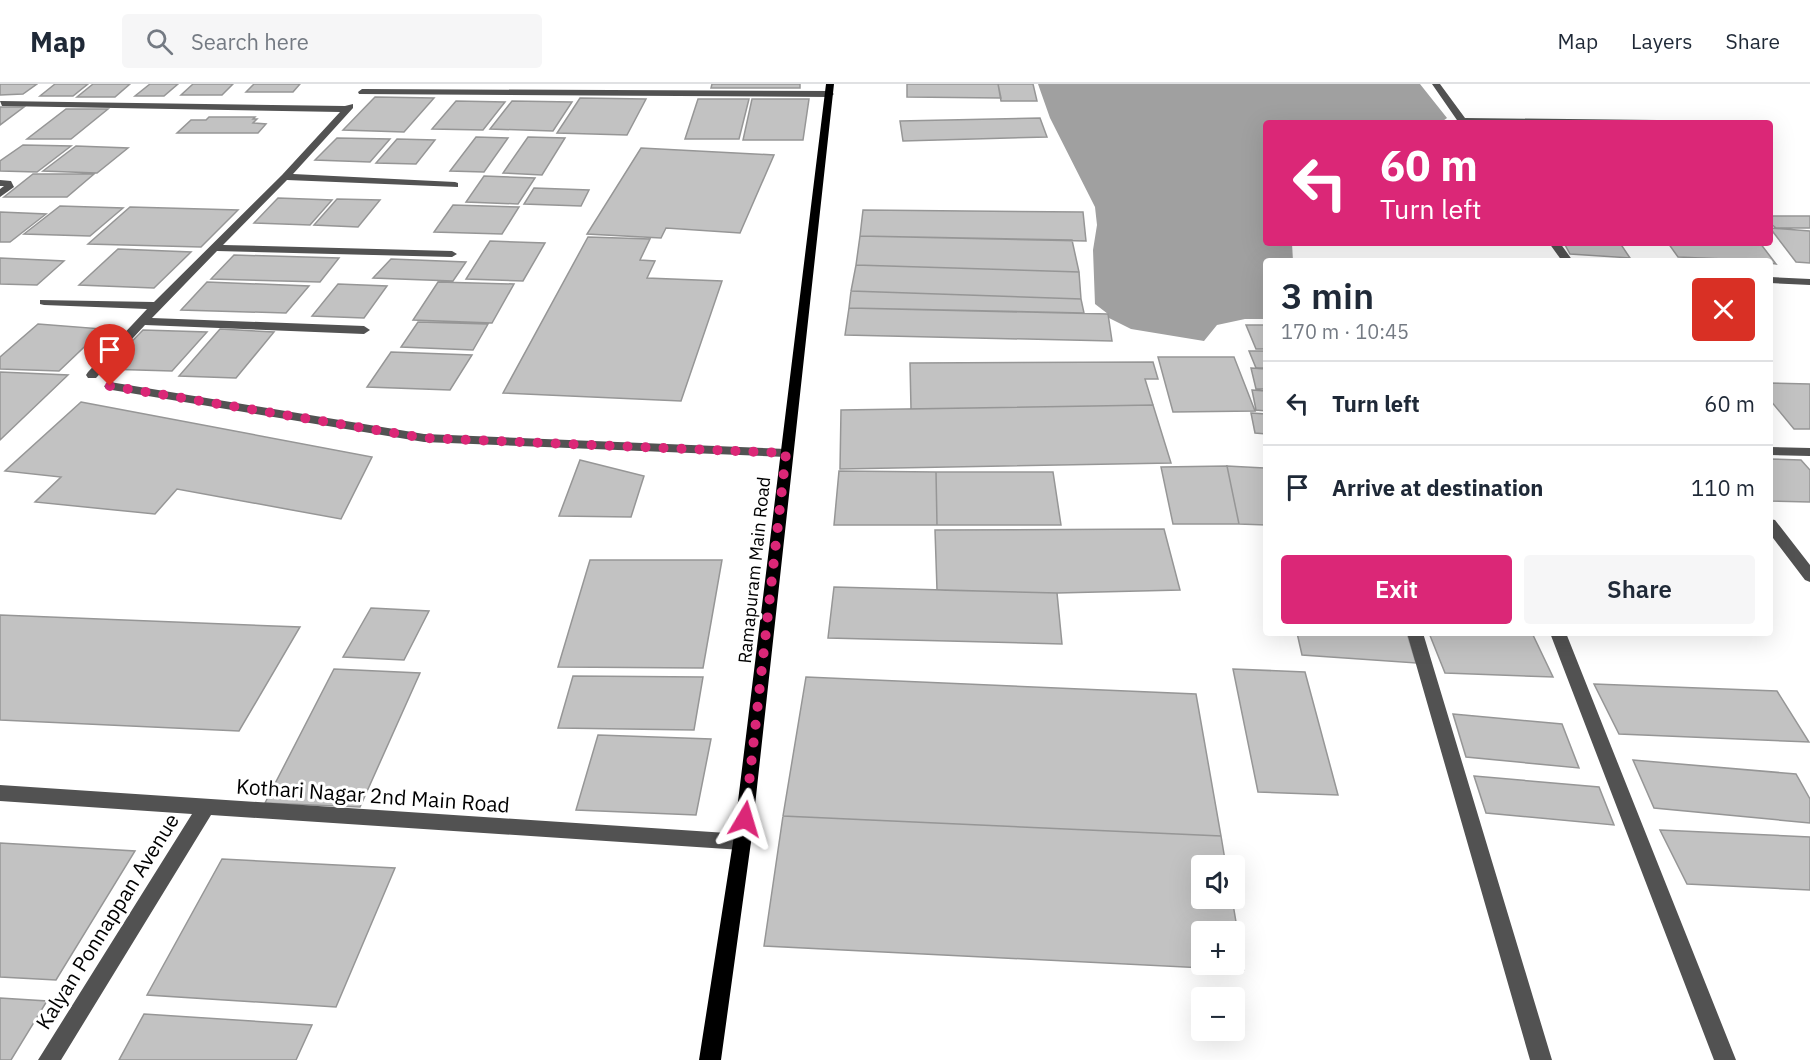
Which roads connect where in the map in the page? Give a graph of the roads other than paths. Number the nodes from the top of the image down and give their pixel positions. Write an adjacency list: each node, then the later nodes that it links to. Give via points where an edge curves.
1 (1436, 84): 6 (street)
2 (366, 88): 3 (street); 5 (street)
3 (830, 89): 25 (main road, Ramapuram Main Road)
4 (2, 103): 5 (street)
5 (347, 109): 7 (street)
6 (1463, 120)
7 (285, 177): 9 (street); 12 (street)
8 (0, 183): 10 (street, via 8,183 9,187)
9 (455, 185)
10 (0, 194)
11 (1556, 246): 14 (street)
12 (213, 248): 13 (street); 18 (street)
13 (452, 254)
14 (1566, 258)
15 (1773, 280): 16 (street)
16 (1810, 282)
17 (44, 302): 18 (street)
18 (157, 306): 19 (street)
19 (142, 321): 20 (street); 21 (street)
20 (364, 330)
21 (92, 375)
22 (110, 386): 25 (street, via 424,438)
23 (1773, 451): 24 (street)
24 (1810, 452)
25 (786, 453): 32 (main road, Ramapuram Main Road)
26 (1773, 528): 27 (street)
27 (1810, 576)
28 (1416, 636): 35 (street)
29 (1559, 636): 36 (street)
30 (0, 793): 31 (street, Kothari Nagar 2nd Main Road)
31 (206, 807): 32 (street, Kothari Nagar 2nd Main Road); 33 (street, Kalyan Ponnappan Avenue)
32 (742, 842): 34 (main road, Ramapuram Main Road)
33 (49, 1060)
34 (710, 1060)
35 (1541, 1060)
36 (1725, 1060)

